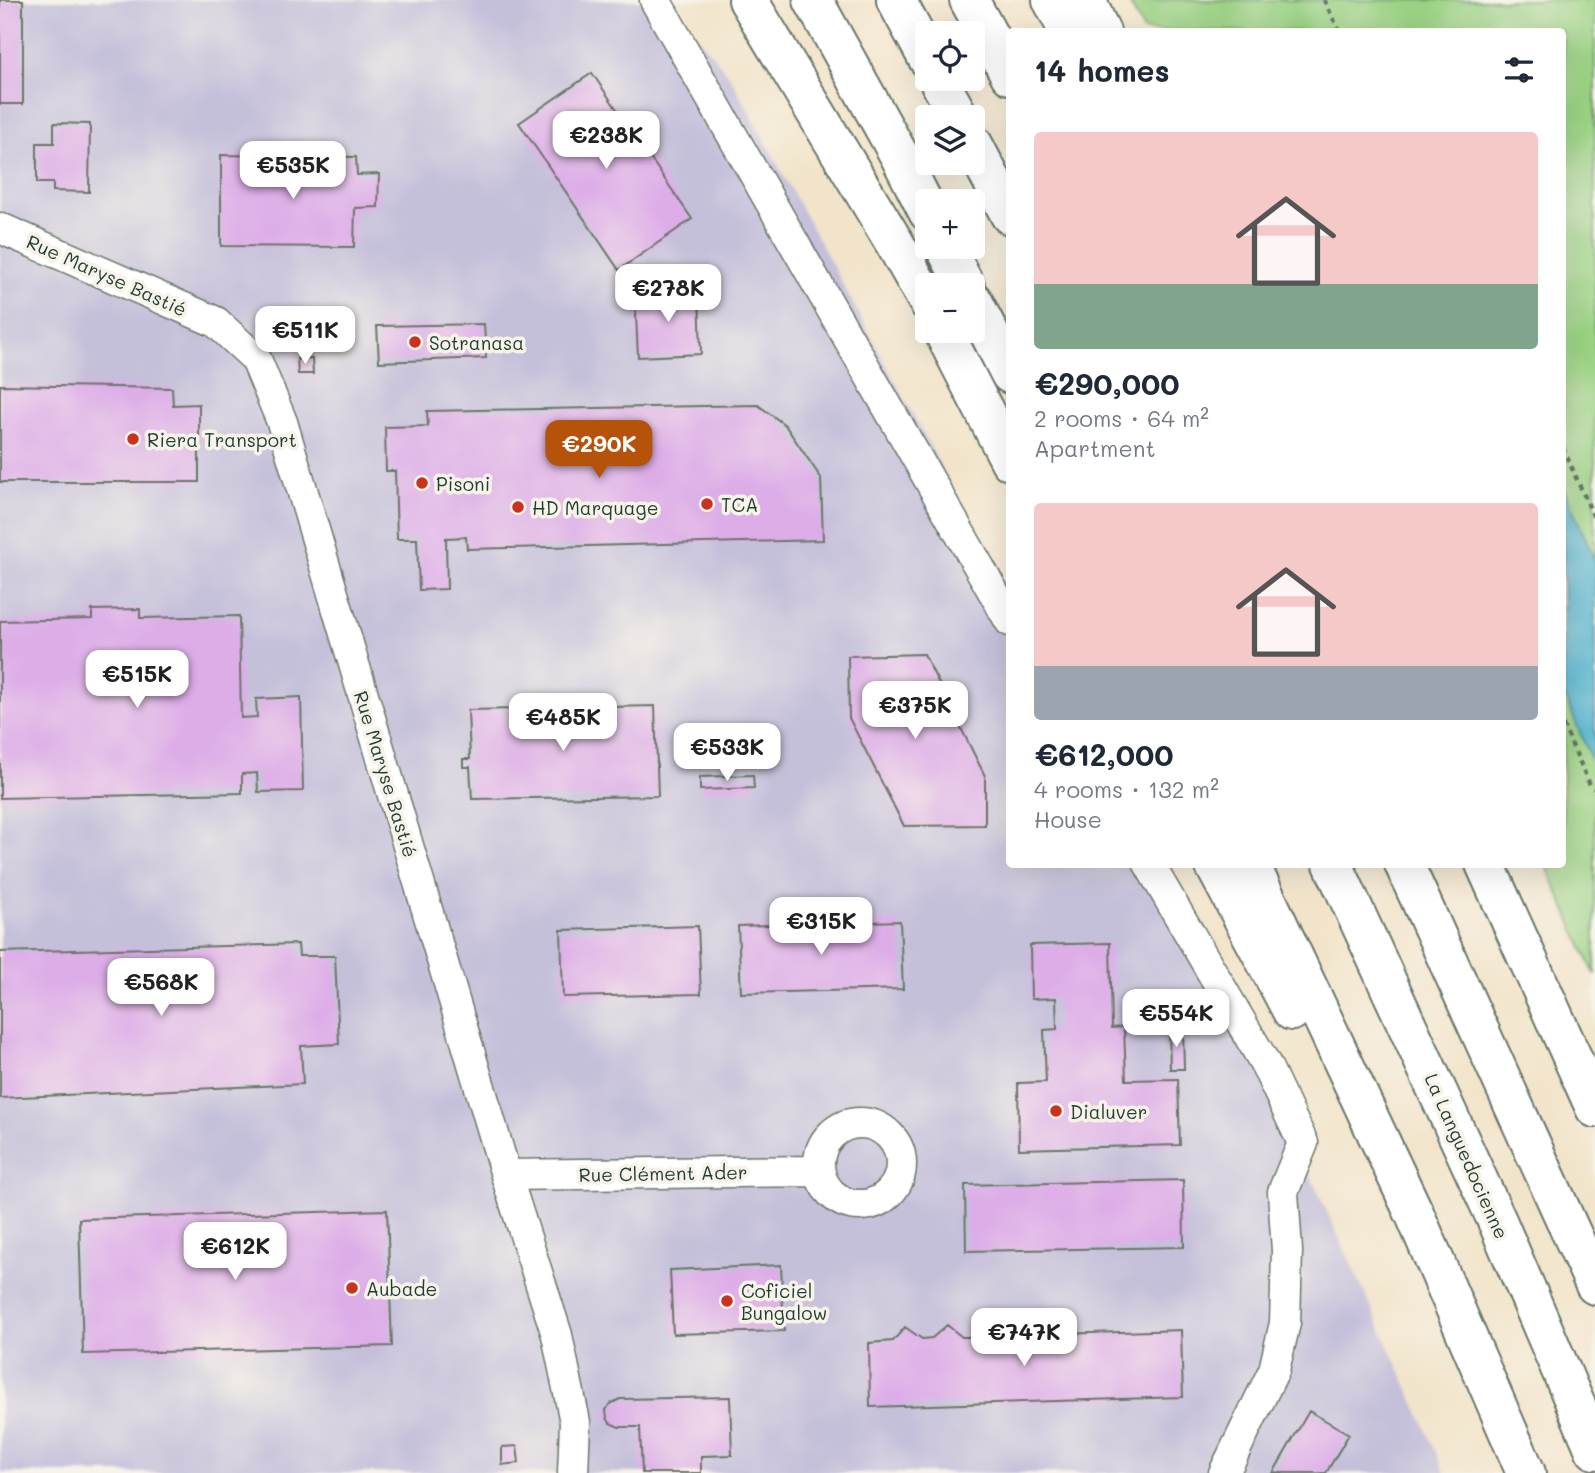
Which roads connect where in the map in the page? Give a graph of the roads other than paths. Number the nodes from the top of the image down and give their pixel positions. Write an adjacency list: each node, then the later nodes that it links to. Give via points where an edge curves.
1 (655, 0): 21 (street)
2 (748, 0): 16 (highway)
3 (813, 0): 13 (highway)
4 (896, 0): 10 (highway)
5 (969, 0): 11 (highway)
6 (1052, 0): 8 (highway)
7 (1086, 0): 9 (highway)
8 (1067, 28)
9 (1099, 28)
10 (915, 35)
11 (1006, 68)
12 (985, 167): 14 (highway)
13 (916, 189)
14 (1006, 207)
15 (0, 228): 30 (street, Rue Maryse Bastié, via 216,322 256,359 282,422)
16 (915, 279)
17 (985, 325): 19 (highway)
18 (949, 343): 20 (highway)
19 (1006, 366)
20 (1006, 453)
21 (1006, 614)
22 (1151, 868): 35 (street, via 1266,1065 1303,1143 1283,1192 1285,1323 1274,1370)
23 (1216, 868): 32 (highway)
24 (1253, 868): 32 (highway)
25 (1335, 868): 33 (highway, La Languedocienne, via 1498,1223)
26 (1406, 868): 31 (highway)
27 (1487, 868): 28 (highway)
28 (1595, 1108)
29 (819, 1171): 30 (street, Rue Clément Ader)
30 (506, 1174): 34 (street, Rue Maryse Bastié, via 557,1335 575,1422)
31 (1595, 1285)
32 (1475, 1354): 36 (highway)
33 (1595, 1450)
34 (573, 1473)
35 (1224, 1473)
36 (1526, 1473)

